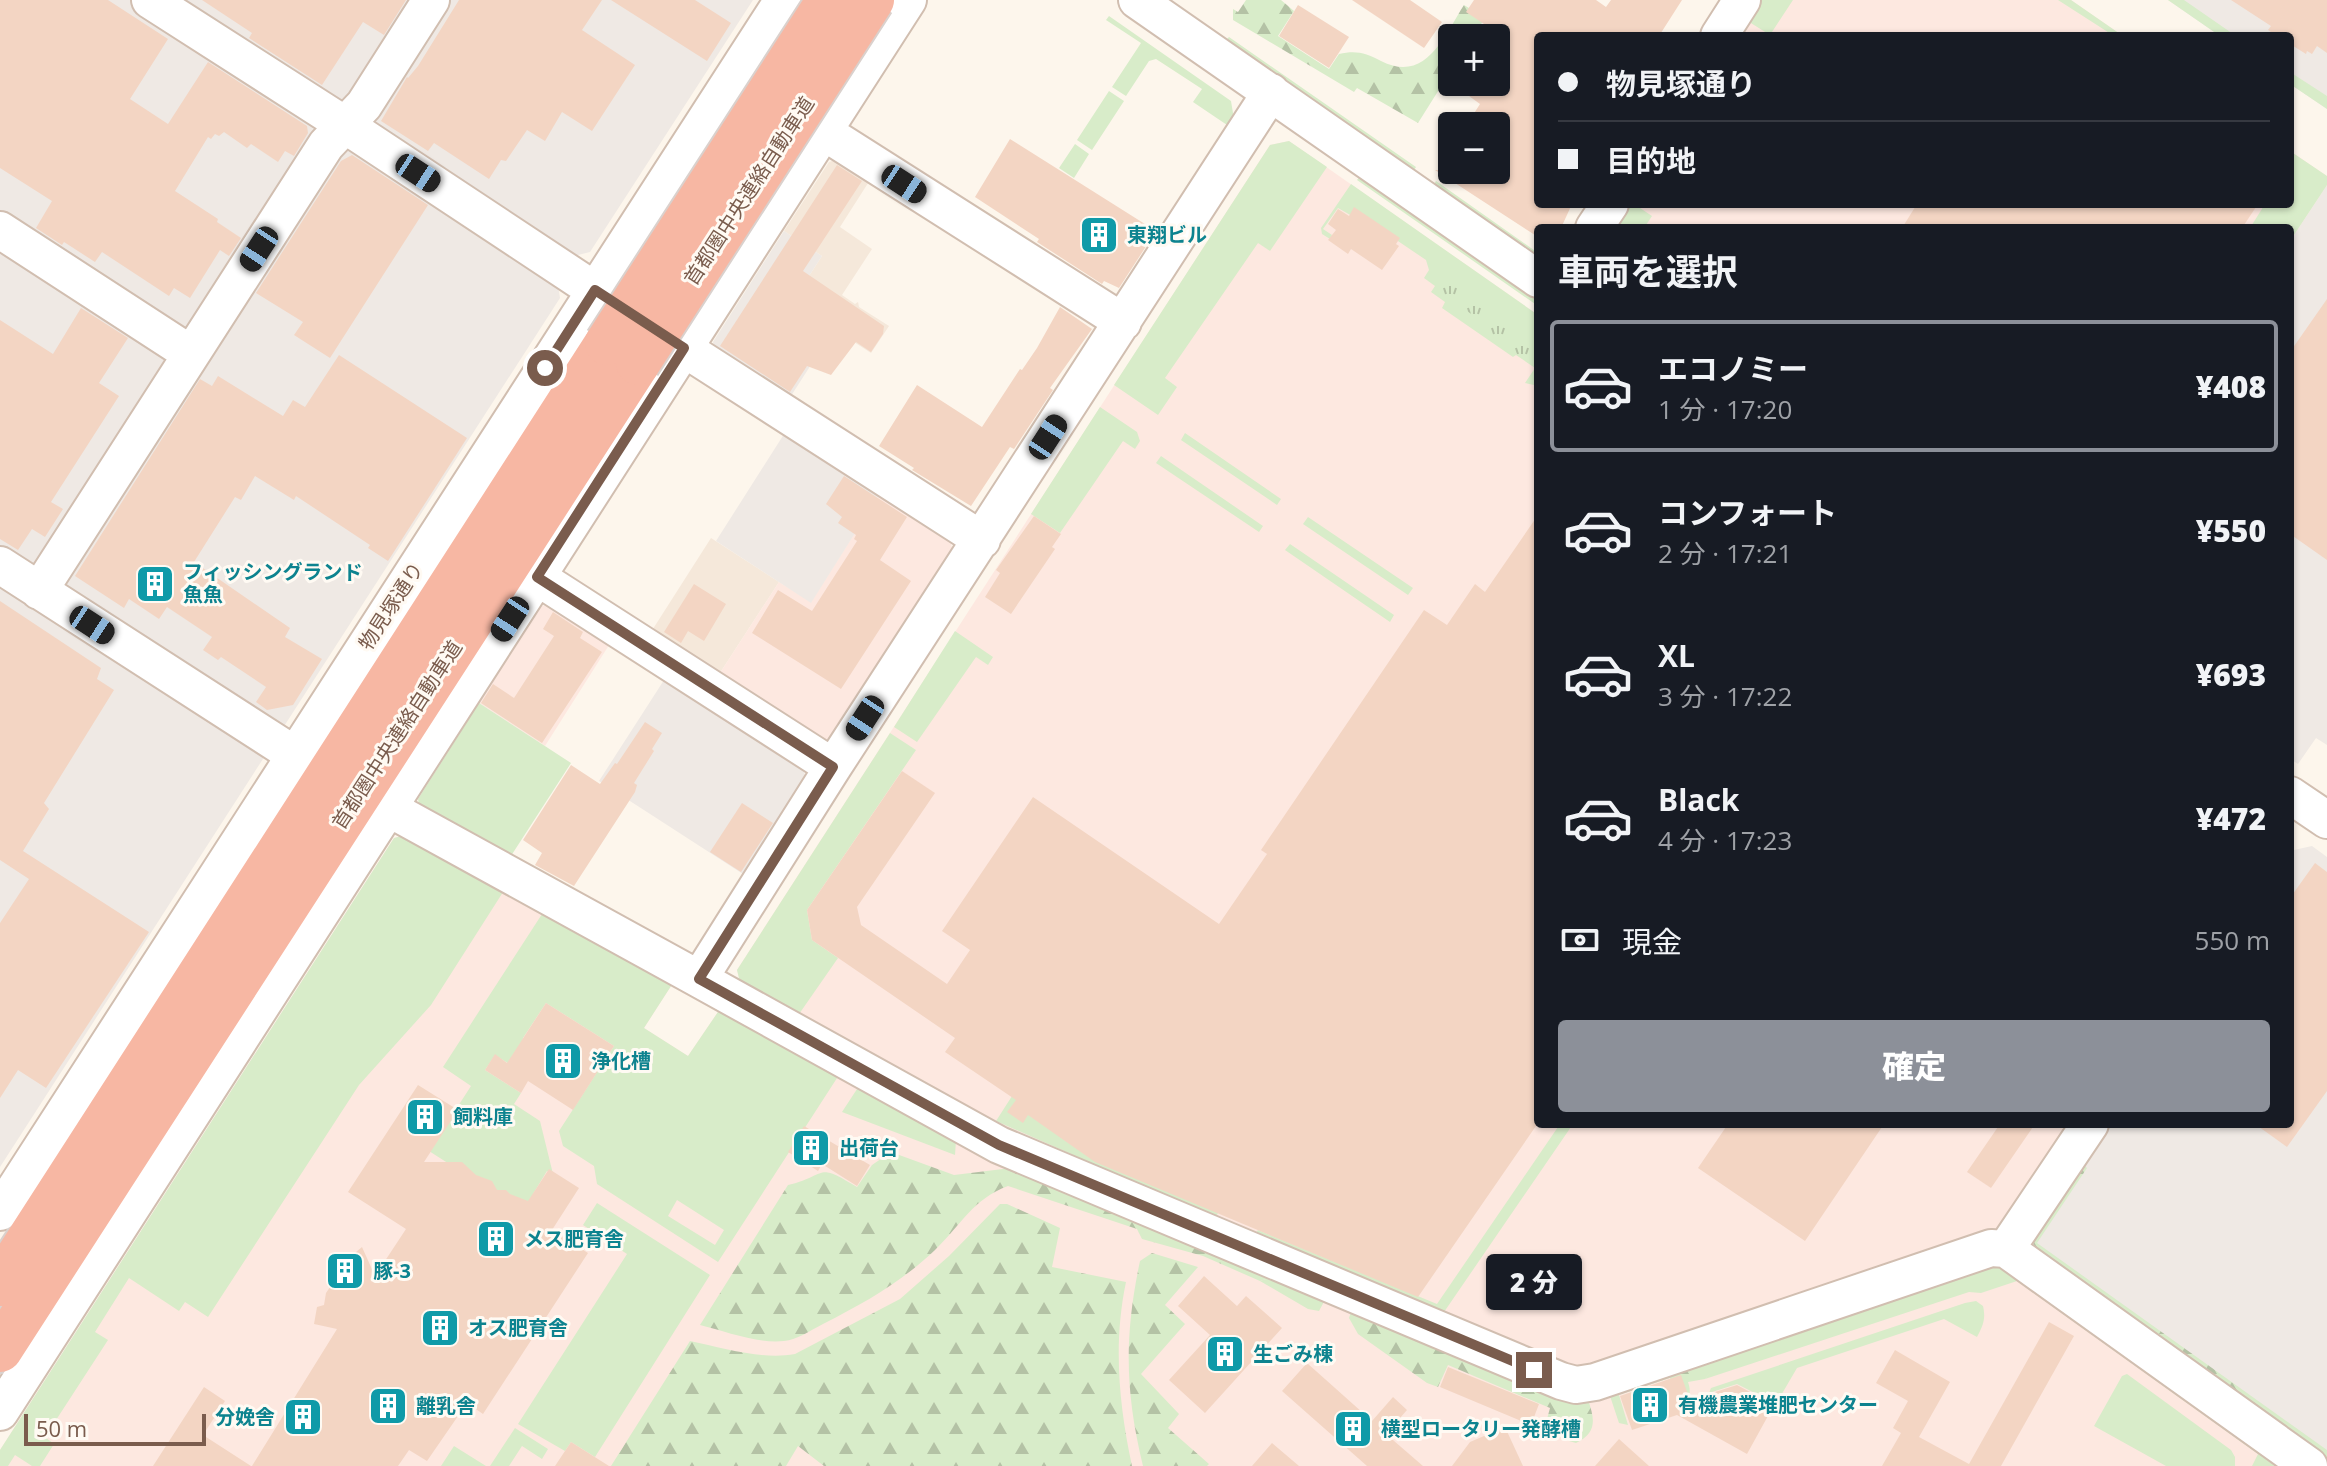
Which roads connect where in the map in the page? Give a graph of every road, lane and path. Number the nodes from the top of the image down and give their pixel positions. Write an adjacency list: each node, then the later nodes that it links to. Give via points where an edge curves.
1 (150, 0): 11 (street)
2 (431, 0): 11 (street, via 364,105)
3 (783, 0): 15 (street, 物見塚通り)
4 (829, 0): 18 (highway, 首都圏中央連絡自動車道, bridge)
5 (872, 0): 18 (highway, 首都圏中央連絡自動車道, bridge)
6 (908, 0): 12 (street)
7 (1137, 0): 10 (street)
8 (1742, 0): 9 (street)
9 (1722, 32)
10 (1271, 92): 14 (street); 16 (street)
11 (345, 125): 15 (street); 19 (street, via 326,145)
12 (824, 132): 16 (street); 17 (street)
13 (0, 230): 19 (street)
14 (1534, 276)
15 (595, 290): 17 (street); 24 (street, 物見塚通り)
16 (1123, 322): 20 (street)
17 (684, 348): 20 (street); 22 (street)
18 (622, 353): 31 (highway, 首都圏中央連絡自動車道); 32 (highway, 首都圏中央連絡自動車道)
19 (191, 354): 23 (street)
20 (982, 540): 25 (street)
21 (0, 565): 23 (street)
22 (537, 577): 25 (street); 26 (street)
23 (39, 591): 24 (street)
24 (295, 755): 29 (street, 物見塚通り)
25 (833, 767): 27 (street)
26 (388, 808): 27 (street); 33 (street)
27 (699, 979): 30 (street, via 999,1145 1576,1385 1991,1248)
28 (2087, 1128): 30 (street)
29 (0, 1212)
30 (2006, 1249): 34 (street)
31 (0, 1284)
32 (0, 1350)
33 (0, 1412)
34 (2309, 1466)

